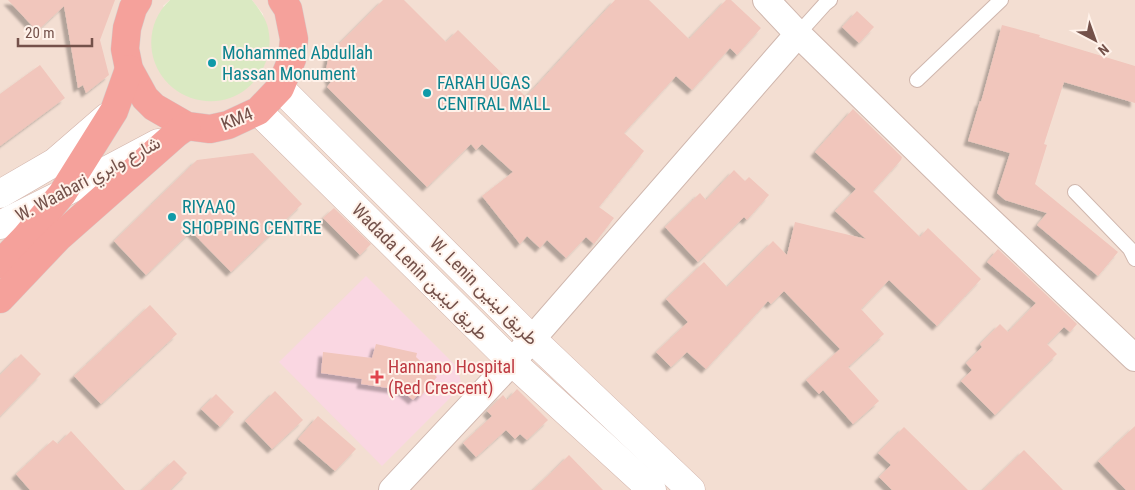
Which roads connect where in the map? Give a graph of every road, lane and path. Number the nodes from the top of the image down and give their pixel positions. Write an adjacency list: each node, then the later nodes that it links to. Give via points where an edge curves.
1 (138, 0): 7 (highway, KM4, via 127,28 125,49)
2 (766, 0): 6 (street)
3 (830, 0): 6 (lane)
4 (1001, 0): 8 (lane)
5 (289, 3): 9 (highway, KM4, via 294,39 292,60)
6 (798, 34): 20 (street); 21 (street, via 964,196)
7 (129, 69): 10 (highway); 12 (highway, KM4, via 145,98)
8 (918, 80)
9 (280, 88): 11 (highway, KM4); 20 (main road, W. Lenin طريق لينين)
10 (114, 111): 14 (main road, W. Waabari شارع وابري, via 55,162); 15 (highway)
11 (258, 111): 12 (highway, KM4, via 228,125); 22 (main road, Wadada Lenin طريق لينين)
12 (182, 129): 15 (main road, W. Waabari شارع وابري); 19 (highway, via 58,238)
13 (1075, 192): 17 (lane)
14 (0, 194)
15 (62, 194): 16 (main road, W. Waabari شارع وابري); 18 (highway)
16 (0, 225)
17 (1135, 259)
18 (0, 264)
19 (0, 299)
20 (531, 338): 22 (street); 25 (main road, W. Lenin طريق لينين)
21 (1132, 348)
22 (512, 362): 23 (street); 24 (main road, Wadada Lenin طريق لينين)
23 (392, 490)
24 (652, 490)
25 (691, 490)

